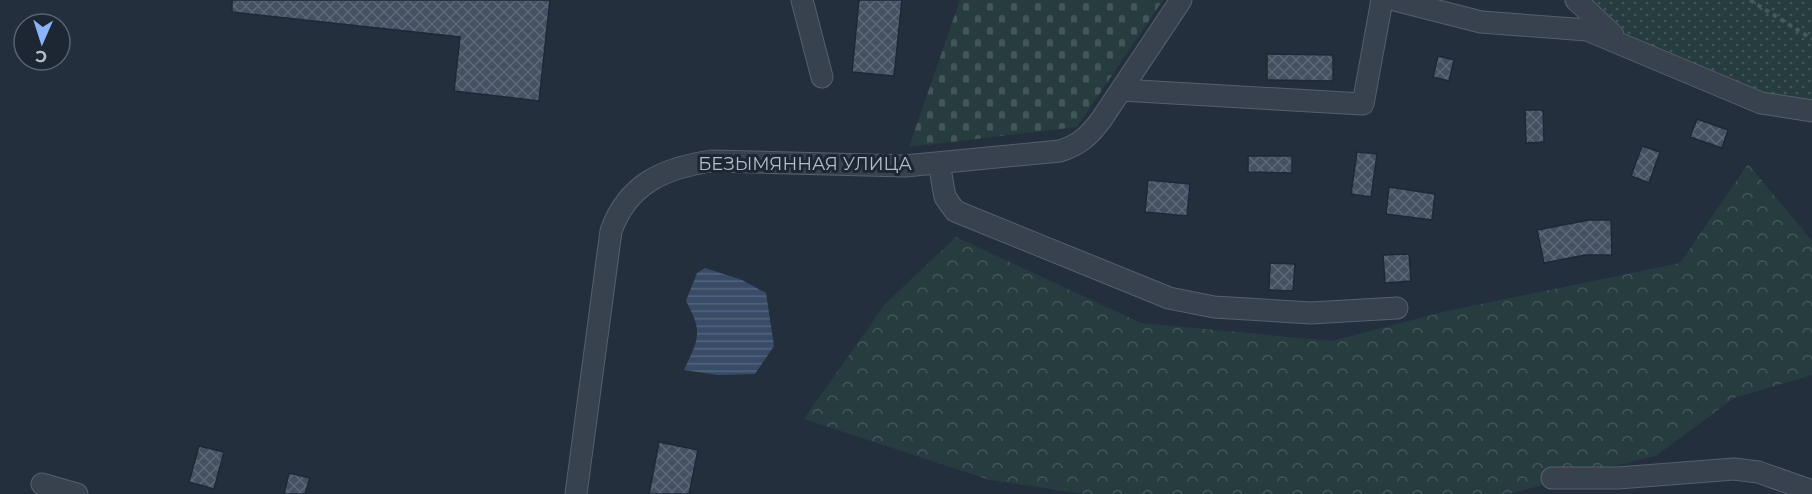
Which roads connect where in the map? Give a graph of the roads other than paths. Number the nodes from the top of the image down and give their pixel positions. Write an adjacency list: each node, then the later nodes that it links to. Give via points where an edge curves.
1 (802, 0): 7 (street)
2 (1181, 0): 8 (street, БЕЗЫМЯННАЯ УЛИЦА)
3 (1382, 0): 8 (street, via 1363,104)
4 (1395, 0): 6 (street, via 1481,22 1587,30)
5 (1576, 0): 6 (street)
6 (1622, 43): 9 (street, via 1761,103)
7 (822, 77)
8 (1121, 90): 10 (street, БЕЗЫМЯННАЯ УЛИЦА, via 1089,136 1076,146)
9 (1812, 111)
10 (939, 163): 11 (street, via 945,197 955,211 1170,298 1214,307 1311,313); 16 (street, БЕЗЫМЯННАЯ УЛИЦА, via 905,166 711,161 661,174 625,201 611,231)
11 (1397, 308)
12 (1552, 478): 14 (street, via 1618,478 1734,469 1758,472)
13 (42, 484): 15 (street)
14 (1812, 491)
15 (77, 494)
16 (576, 494)

